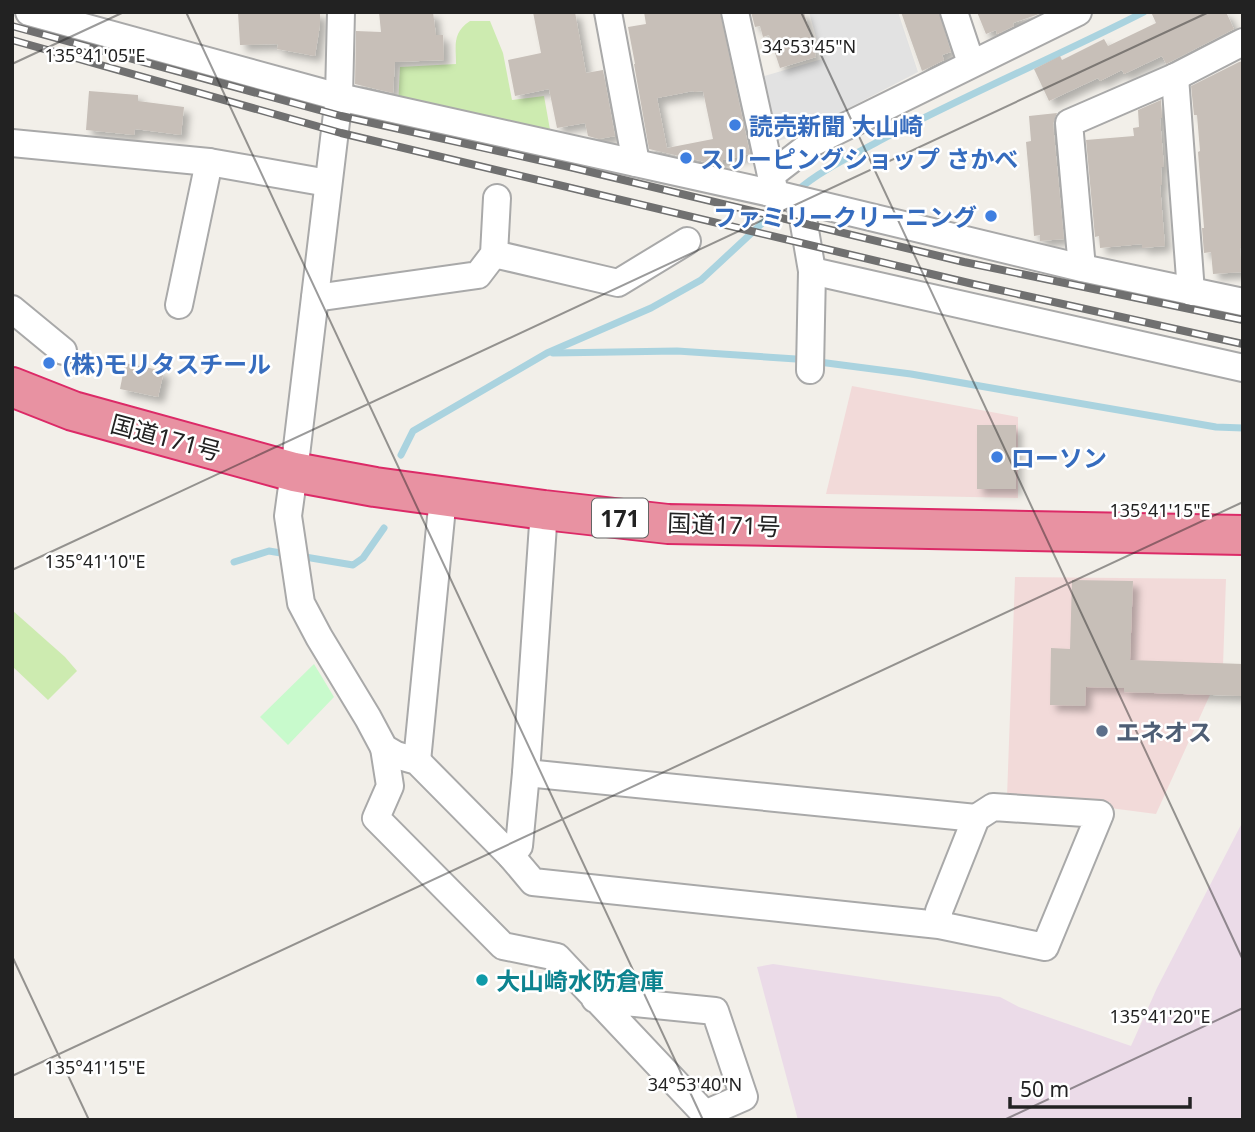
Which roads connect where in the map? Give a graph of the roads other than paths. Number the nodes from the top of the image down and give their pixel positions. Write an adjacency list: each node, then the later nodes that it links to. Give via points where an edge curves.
1 (29, 12): 10 (street)
2 (341, 12): 10 (street)
3 (608, 12): 13 (street)
4 (735, 12): 15 (street)
5 (954, 12): 8 (street)
6 (1073, 13): 8 (street)
7 (1243, 42): 9 (street)
8 (971, 64): 15 (street, via 814,142)
9 (1175, 77): 19 (street, via 1069,124); 21 (street)
10 (339, 97): 13 (street); 14 (street)
11 (12, 143): 12 (street)
12 (209, 162): 14 (street); 24 (street)
13 (636, 163): 15 (street)
14 (328, 183): 22 (street)
15 (782, 190): 19 (street); 20 (street)
16 (498, 198): 18 (street)
17 (687, 242): 18 (street, via 618,283)
18 (494, 254): 22 (street, via 478,275)
19 (1082, 268): 21 (street)
20 (812, 271): 27 (street); 28 (street)
21 (1191, 292): 23 (street)
22 (315, 298): 30 (street)
23 (1243, 302)
24 (179, 305)
25 (12, 309): 26 (street)
26 (63, 351)
27 (1243, 368)
28 (810, 370)
29 (12, 387): 30 (highway, 国道171号 / 171, via 73,411)
30 (294, 472): 31 (highway, 国道171号 / 171); 34 (street, via 288,516 301,603)
31 (443, 497): 32 (highway, 国道171号 / 171); 35 (street)
32 (544, 510): 33 (highway, 国道171号 / 171, via 668,524); 36 (street)
33 (1243, 535)
34 (384, 748): 35 (street); 40 (street, via 390,786 376,818 503,946 557,957)
35 (417, 761): 38 (street)
36 (526, 773): 37 (street); 38 (street, via 519,846)
37 (976, 818): 39 (street, via 939,911); 39 (street, via 993,807 1100,814 1045,947)
38 (511, 856): 39 (street, via 533,882)
39 (939, 925)
40 (596, 999): 40 (street, via 705,1114 744,1097 715,1012)

